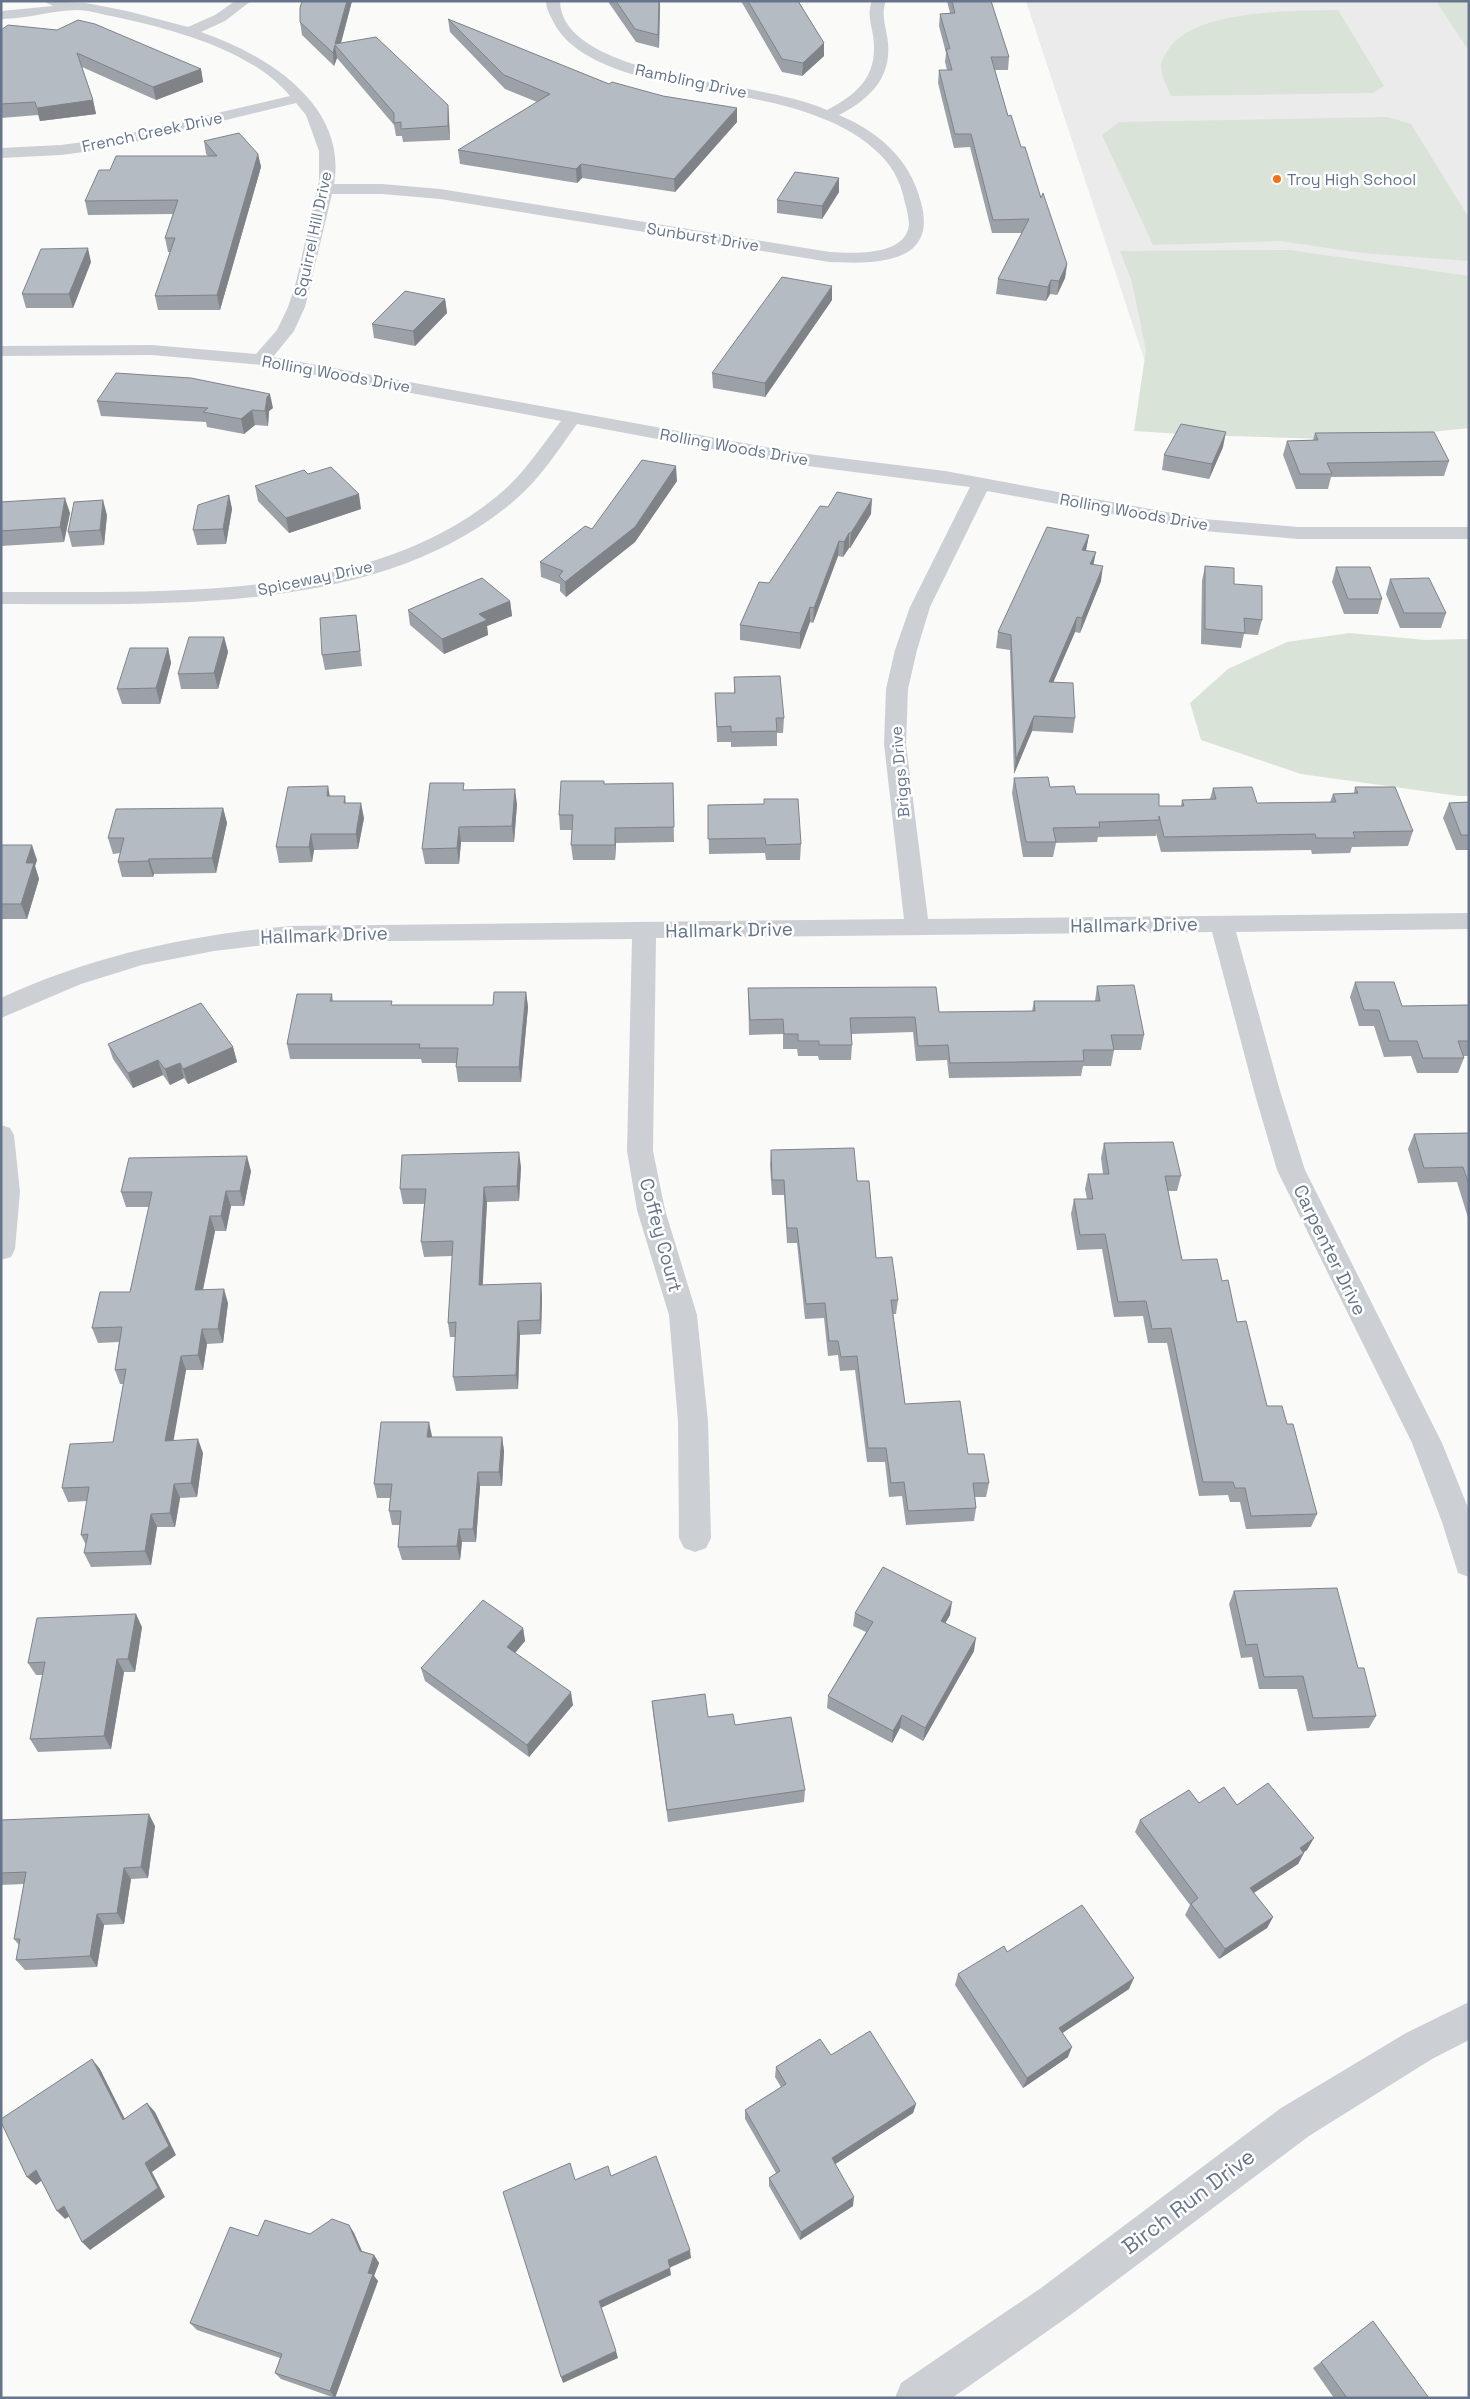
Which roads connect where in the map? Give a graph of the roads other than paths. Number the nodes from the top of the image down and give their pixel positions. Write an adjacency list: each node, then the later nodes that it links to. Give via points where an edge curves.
1 (50, 1): 6 (street, Squirrel Hill Drive)
2 (244, 1): 9 (street, via 220,18)
3 (553, 1): 11 (street, Rambling Drive, via 566,31 586,49 612,62 668,79 782,101)
4 (879, 1): 8 (street)
5 (865, 6): 8 (street)
6 (90, 7): 7 (street, Squirrel Hill Drive); 9 (street, Squirrel Hill Drive)
7 (1, 15)
8 (876, 16): 11 (street, via 883,56 878,74 862,94)
9 (189, 32): 10 (street, Squirrel Hill Drive, via 259,63)
10 (300, 98): 12 (street, French Creek Drive, via 106,144); 13 (street, Squirrel Hill Drive, via 324,139 328,171)
11 (827, 116): 13 (street, Sunburst Drive, via 869,138 885,150 903,172 917,225 917,232 905,246 881,255 830,258 440,194)
12 (1, 153)
13 (325, 189): 15 (street, Squirrel Hill Drive, via 297,307 284,332)
14 (1, 351): 15 (street, Rolling Woods Drive, via 152,350)
15 (261, 360): 16 (street, Rolling Woods Drive)
16 (573, 417): 17 (street, Rolling Woods Drive, via 792,458); 19 (street, Spiceway Drive, via 531,472 501,502 434,544 372,567 314,581 240,593)
17 (982, 484): 18 (street, Rolling Woods Drive, via 1247,530 1325,534); 22 (street, Briggs Drive, via 920,607 898,689 895,744)
18 (1469, 533)
19 (1, 598)
20 (1469, 922): 21 (street, Hallmark Drive)
21 (1222, 924): 22 (street, Hallmark Drive); 28 (street, Carpenter Drive, via 1264,1081 1292,1170 1427,1444 1458,1522)
22 (917, 927): 23 (street, Hallmark Drive)
23 (644, 931): 24 (street, Hallmark Drive, via 290,934 238,938 189,945 90,970); 27 (street, Coffey Court, via 640,1151 651,1210 683,1316 692,1421)
24 (1, 1009)
25 (1, 1135): 26 (street, via 7,1198)
26 (1, 1249)
27 (695, 1538)
28 (1469, 1563)
29 (1469, 2020): 30 (street, Birch Run Drive, via 1419,2046 1295,2122 1055,2302)
30 (916, 2398)

